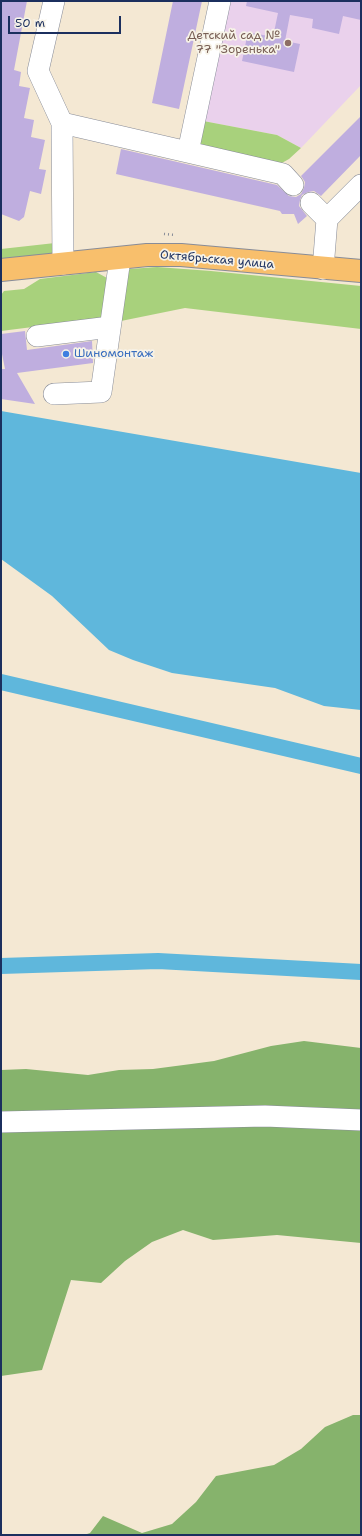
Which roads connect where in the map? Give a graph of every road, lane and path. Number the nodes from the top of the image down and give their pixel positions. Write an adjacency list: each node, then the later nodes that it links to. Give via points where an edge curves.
1 (54, 1): 3 (street, via 38,71)
2 (220, 1): 4 (street)
3 (62, 123): 4 (street); 10 (street)
4 (188, 152): 5 (street, via 283,174)
5 (293, 184)
6 (361, 185): 8 (street)
7 (311, 203): 8 (street)
8 (327, 219): 11 (street)
9 (120, 259): 10 (main road, Октябрьская улица); 11 (main road, Октябрьская улица, via 147,255 181,256); 14 (street)
10 (63, 264): 12 (main road, Октябрьская улица)
11 (323, 269): 13 (main road, Октябрьская улица)
12 (1, 270)
13 (361, 271)
14 (110, 327): 15 (street); 16 (street, via 101,392)
15 (37, 336)
16 (54, 394)
17 (361, 1120): 18 (street, via 265,1116)
18 (1, 1122)

